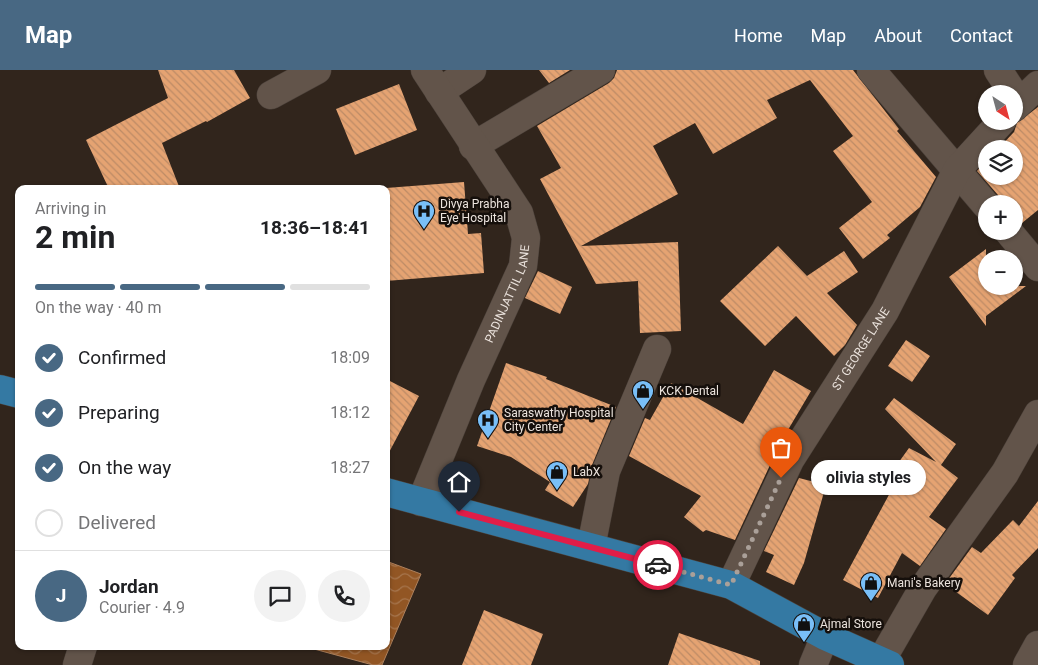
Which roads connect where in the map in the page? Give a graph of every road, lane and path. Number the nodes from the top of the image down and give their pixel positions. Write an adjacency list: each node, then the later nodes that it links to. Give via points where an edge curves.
1 (317, 70): 8 (street)
2 (472, 70): 6 (street)
3 (601, 70): 10 (street)
4 (871, 70): 11 (street)
5 (998, 70): 7 (street)
6 (432, 81): 10 (street, PADINJATTIL LANE)
7 (1007, 85)
8 (271, 95)
9 (994, 130): 11 (street, ST GEORGE LANE)
10 (473, 146): 20 (street, PADINJATTIL LANE, via 519,213 526,238 523,266 486,345)
11 (957, 170): 12 (street); 22 (street, ST GEORGE LANE, via 885,311 790,460)
12 (978, 195)
13 (1016, 240): 14 (street)
14 (1038, 267)
15 (657, 350): 21 (street, via 606,471)
16 (0, 389): 17 (main road)
17 (15, 393)
18 (1038, 414): 26 (street, via 1005,473 923,588)
19 (390, 493): 20 (main road)
20 (421, 502): 21 (main road)
21 (591, 547): 22 (main road)
22 (731, 585): 23 (main road)
23 (826, 636): 26 (main road); 28 (street)
24 (1038, 644): 29 (street)
25 (82, 650): 27 (street)
26 (886, 663)
27 (77, 665)
28 (813, 665)
29 (1026, 665)

